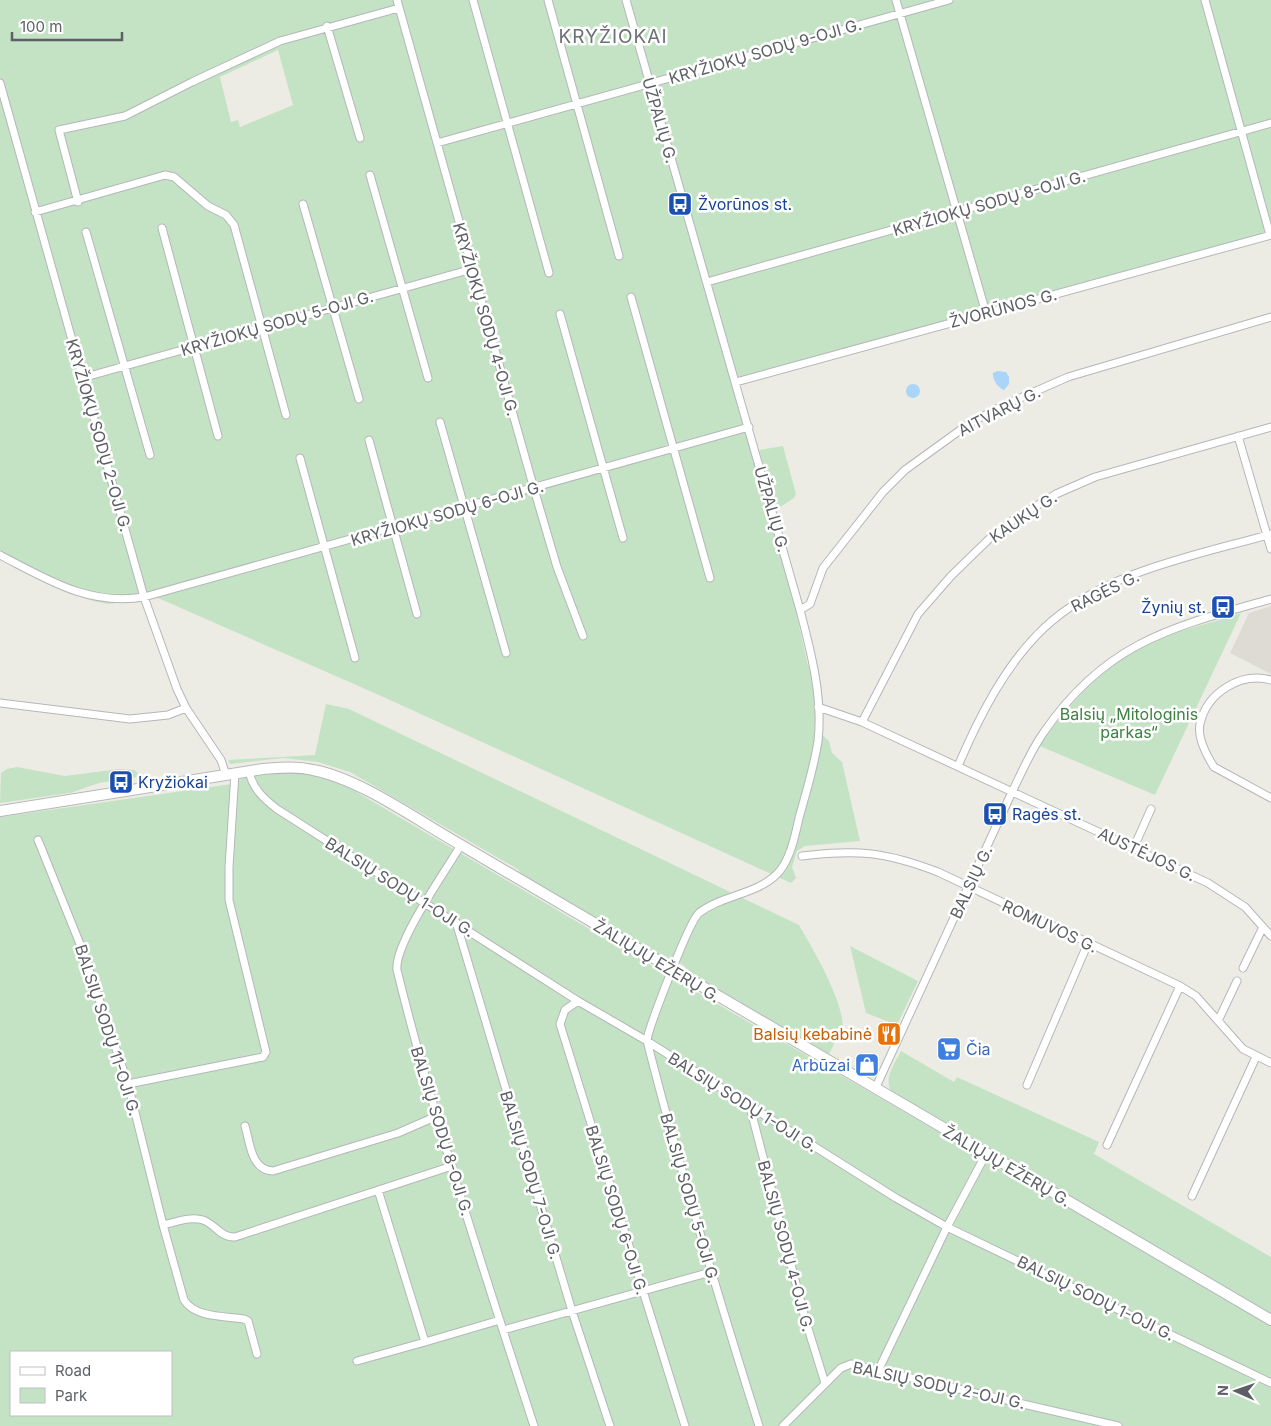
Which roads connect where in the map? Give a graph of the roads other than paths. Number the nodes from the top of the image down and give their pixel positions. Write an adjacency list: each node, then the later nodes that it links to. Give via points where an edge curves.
1 (473, 0): 13 (street)
2 (548, 0): 12 (street)
3 (626, 0): 11 (street, UŽPALIŲ G.)
4 (896, 0): 8 (street)
5 (948, 0): 8 (street, KRYŽIOKŲ SODŲ 9-OJI G.)
6 (1205, 0): 15 (street)
7 (398, 4): 9 (street); 17 (street, KRYŽIOKŲ SODŲ 4-OJI G.)
8 (900, 14): 11 (street, KRYŽIOKŲ SODŲ 9-OJI G.); 22 (street)
9 (328, 26): 16 (street); 19 (street, via 258,51 116,119 59,130)
10 (0, 83): 21 (street, KRYŽIOKŲ SODŲ 2-OJI G.)
11 (650, 83): 12 (street, KRYŽIOKŲ SODŲ 9-OJI G.); 29 (street, UŽPALIŲ G.)
12 (578, 103): 13 (street, KRYŽIOKŲ SODŲ 9-OJI G.); 26 (street)
13 (507, 123): 17 (street, KRYŽIOKŲ SODŲ 9-OJI G.); 28 (street)
14 (1271, 123): 15 (street, KRYŽIOKŲ SODŲ 8-OJI G.)
15 (1242, 132): 22 (street, KRYŽIOKŲ SODŲ 8-OJI G.); 25 (street)
16 (360, 138)
17 (436, 144): 27 (street, KRYŽIOKŲ SODŲ 4-OJI G.)
18 (370, 175): 30 (street)
19 (78, 202): 21 (street); 36 (street, via 165,175 174,177 208,206 231,220)
20 (302, 204): 32 (street)
21 (36, 212): 39 (street, KRYŽIOKŲ SODŲ 2-OJI G.)
22 (957, 212): 29 (street, KRYŽIOKŲ SODŲ 8-OJI G.); 33 (street)
23 (162, 228): 37 (street)
24 (86, 232): 38 (street)
25 (1270, 235): 33 (street, ŽVORŪNOS G.)
26 (619, 256)
27 (472, 268): 30 (street, KRYŽIOKŲ SODŲ 5-OJI G.); 54 (street, KRYŽIOKŲ SODŲ 4-OJI G.)
28 (549, 273)
29 (707, 282): 41 (street, UŽPALIŲ G.)
30 (403, 288): 32 (street, KRYŽIOKŲ SODŲ 5-OJI G.); 40 (street)
31 (632, 297): 50 (street)
32 (333, 308): 36 (street, KRYŽIOKŲ SODŲ 5-OJI G.); 42 (street)
33 (986, 313): 41 (street, ŽVORŪNOS G.)
34 (560, 314): 53 (street)
35 (1271, 317): 65 (street, AITVARŲ G., via 1068,377 970,423 905,470 883,492 823,568 810,604)
36 (262, 327): 37 (street, KRYŽIOKŲ SODŲ 5-OJI G.); 43 (street)
37 (194, 347): 38 (street, KRYŽIOKŲ SODŲ 5-OJI G.); 47 (street)
38 (125, 366): 39 (street, KRYŽIOKŲ SODŲ 5-OJI G.); 51 (street)
39 (82, 378): 63 (street, KRYŽIOKŲ SODŲ 2-OJI G.)
40 (428, 378)
41 (736, 382): 45 (street, UŽPALIŲ G.)
42 (359, 399)
43 (286, 415)
44 (440, 422): 55 (street)
45 (749, 427): 50 (street, KRYŽIOKŲ SODŲ 6-OJI G.); 65 (street, UŽPALIŲ G.)
46 (1271, 427): 48 (street, KAUKŲ G.)
47 (218, 436)
48 (1238, 436): 57 (street); 74 (street, KAUKŲ G., via 1095,477 1056,494 1013,520 951,576 918,614)
49 (369, 440): 56 (street)
50 (673, 449): 53 (street, KRYŽIOKŲ SODŲ 6-OJI G.); 62 (street)
51 (150, 455)
52 (300, 458): 59 (street)
53 (604, 468): 54 (street, KRYŽIOKŲ SODŲ 6-OJI G.); 58 (street)
54 (534, 489): 55 (street, KRYŽIOKŲ SODŲ 6-OJI G.); 67 (street, KRYŽIOKŲ SODŲ 4-OJI G., via 557,567)
55 (463, 506): 56 (street, KRYŽIOKŲ SODŲ 6-OJI G.); 68 (street)
56 (394, 528): 59 (street, KRYŽIOKŲ SODŲ 6-OJI G.); 66 (street)
57 (1269, 535): 60 (street); 75 (street, RAGĖS G., via 1136,575 1091,594 1062,613 1016,659 984,712)
58 (623, 538)
59 (324, 547): 63 (street, KRYŽIOKŲ SODŲ 6-OJI G.); 69 (street)
60 (1271, 549)
61 (0, 555): 63 (street, KRYŽIOKŲ SODŲ 6-OJI G., via 55,583 90,596 110,600)
62 (710, 578)
63 (144, 597): 73 (street, KRYŽIOKŲ SODŲ 2-OJI G., via 168,668)
64 (1271, 599): 78 (street, BALSIŲ G., via 1178,627 1114,658 1081,687 1054,718 1033,749)
65 (800, 610): 72 (street, UŽPALIŲ G., via 813,662)
66 (417, 614)
67 (583, 636)
68 (506, 653)
69 (355, 658)
70 (1271, 680): 79 (street, via 1250,678 1229,686 1214,698 1200,724 1200,737 1214,767)
71 (0, 703): 73 (street, via 130,719 168,715)
72 (818, 707): 74 (street, AUSTĖJOS G.); 93 (street, UŽPALIŲ G., via 818,740 813,765 788,855 777,874 754,889 698,914 687,930)
73 (186, 708): 77 (street, KRYŽIOKŲ SODŲ 2-OJI G.)
74 (862, 722): 75 (street, AUSTĖJOS G.)
75 (958, 766): 78 (street, AUSTĖJOS G.)
76 (249, 771): 77 (main road, ŽALIŲJŲ EŽERŲ G.); 83 (main road, ŽALIŲJŲ EŽERŲ G., via 298,768 329,774 376,796); 87 (street, BALSIŲ SODŲ 1-OJI G., via 261,795 276,809)
77 (230, 774): 81 (main road, ŽALIŲJŲ EŽERŲ G.); 101 (street, via 237,781 228,867 229,900 266,1052 263,1057)
78 (1012, 792): 84 (street, AUSTĖJOS G.); 86 (street, BALSIŲ G.)
79 (1271, 798)
80 (1151, 809): 84 (street)
81 (0, 811)
82 (38, 840): 101 (street, BALSIŲ SODŲ 11-OJI G., via 82,949)
83 (461, 845): 87 (street, BALSIŲ SODŲ 8-OJI G.); 93 (main road, ŽALIŲJŲ EŽERŲ G.)
84 (1134, 847): 89 (street, AUSTĖJOS G., via 1229,895 1245,906)
85 (802, 856): 86 (street, ROMUVOS G., via 858,852 891,855 938,872)
86 (969, 888): 91 (street, ROMUVOS G.); 103 (street, BALSIŲ G.)
87 (426, 902): 88 (street, BALSIŲ SODŲ 1-OJI G.); 105 (street, BALSIŲ SODŲ 8-OJI G., via 396,966)
88 (456, 922): 96 (street, BALSIŲ SODŲ 1-OJI G.); 116 (street, BALSIŲ SODŲ 7-OJI G.)
89 (1263, 927): 90 (street, AUSTĖJOS G.); 92 (street)
90 (1271, 936)
91 (1088, 943): 95 (street, ROMUVOS G.); 102 (street)
92 (1243, 968)
93 (673, 971): 98 (street); 103 (main road, ŽALIŲJŲ EŽERŲ G.)
94 (1237, 981): 97 (street)
95 (1180, 986): 97 (street, ROMUVOS G., via 1196,996); 107 (street)
96 (578, 1001): 98 (street, BALSIŲ SODŲ 1-OJI G.); 115 (street, BALSIŲ SODŲ 6-OJI G., via 564,1010 560,1024)
97 (1218, 1021): 99 (street, ROMUVOS G., via 1243,1049)
98 (647, 1041): 104 (street, BALSIŲ SODŲ 1-OJI G.); 114 (street, BALSIŲ SODŲ 5-OJI G.)
99 (1256, 1056): 100 (street, ROMUVOS G.); 111 (street)
100 (1271, 1063)
101 (128, 1084): 112 (street, BALSIŲ SODŲ 11-OJI G.)
102 (1027, 1085)
103 (875, 1089): 108 (main road, ŽALIŲJŲ EŽERŲ G.)
104 (750, 1108): 113 (street, BALSIŲ SODŲ 1-OJI G.); 124 (street, BALSIŲ SODŲ 4-OJI G., via 806,1322)
105 (437, 1116): 106 (street, via 398,1133 273,1170 256,1164); 109 (street, BALSIŲ SODŲ 8-OJI G.)
106 (245, 1126)
107 (1108, 1145)
108 (986, 1154): 113 (street); 118 (main road, ŽALIŲJŲ EŽERŲ G.)
109 (452, 1166): 110 (street); 117 (street, BALSIŲ SODŲ 8-OJI G.)
110 (378, 1190): 112 (street, via 235,1237 224,1235 202,1219); 120 (street)
111 (1192, 1196)
112 (164, 1225): 121 (street, BALSIŲ SODŲ 11-OJI G., via 188,1307 196,1312 244,1319 248,1322)
113 (947, 1227): 123 (street); 125 (street, BALSIŲ SODŲ 1-OJI G.)
114 (711, 1272): 115 (street); 129 (street, BALSIŲ SODŲ 5-OJI G.)
115 (642, 1290): 116 (street); 128 (street, BALSIŲ SODŲ 6-OJI G.)
116 (572, 1311): 119 (street); 127 (street, BALSIŲ SODŲ 7-OJI G.)
117 (500, 1320): 119 (street, BALSIŲ SODŲ 8-OJI G.); 120 (street)
118 (1271, 1320)
119 (503, 1330): 126 (street, BALSIŲ SODŲ 8-OJI G.)
120 (425, 1342): 122 (street)
121 (256, 1354)
122 (357, 1360)
123 (878, 1371): 124 (street, BALSIŲ SODŲ 2-OJI G., via 847,1365); 131 (street, BALSIŲ SODŲ 2-OJI G.)
124 (826, 1383): 130 (street, BALSIŲ SODŲ 2-OJI G.)
125 (1271, 1383)
126 (534, 1426)
127 (610, 1426)
128 (685, 1426)
129 (759, 1426)
130 (783, 1426)
131 (1118, 1426)

